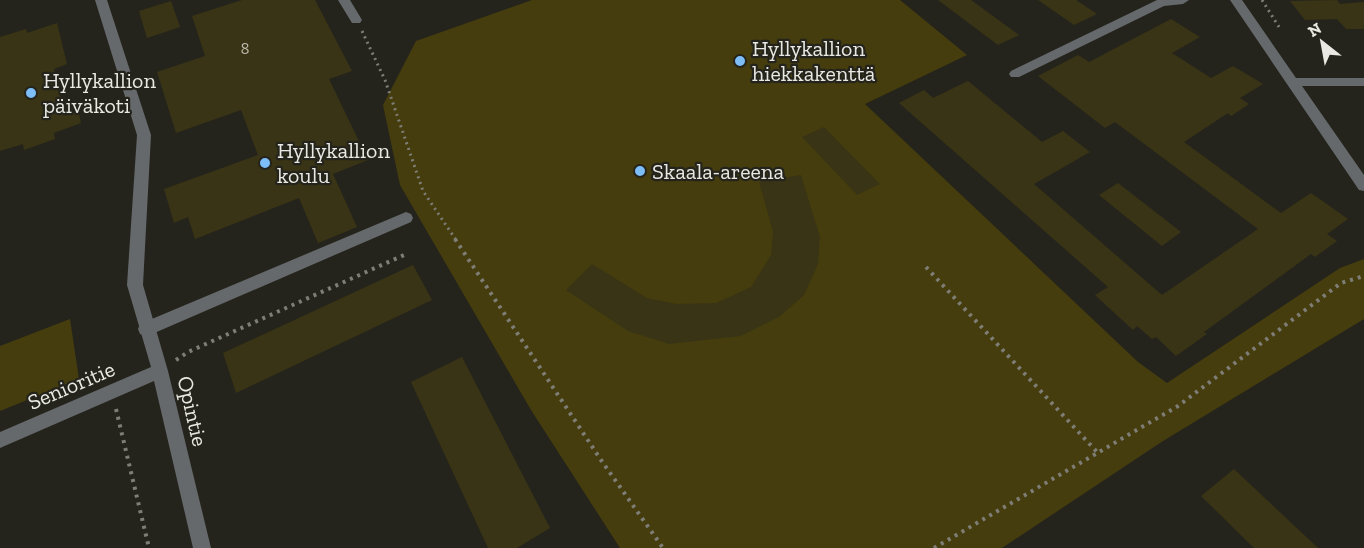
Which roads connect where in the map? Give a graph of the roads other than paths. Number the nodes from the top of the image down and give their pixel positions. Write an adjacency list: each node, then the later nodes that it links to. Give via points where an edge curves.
1 (101, 0): 11 (street, Opintie, via 144,135 135,285)
2 (344, 0): 5 (street)
3 (1183, 0): 6 (street, via 1161,3)
4 (1236, 0): 7 (street)
5 (356, 20)
6 (1015, 74)
7 (1292, 82): 8 (street); 9 (street)
8 (1364, 82)
9 (1364, 186)
10 (406, 218): 11 (street)
11 (146, 329): 12 (street, Opintie)
12 (160, 370): 13 (street, Senioritie); 14 (street, Opintie)
13 (0, 440)
14 (202, 548)

